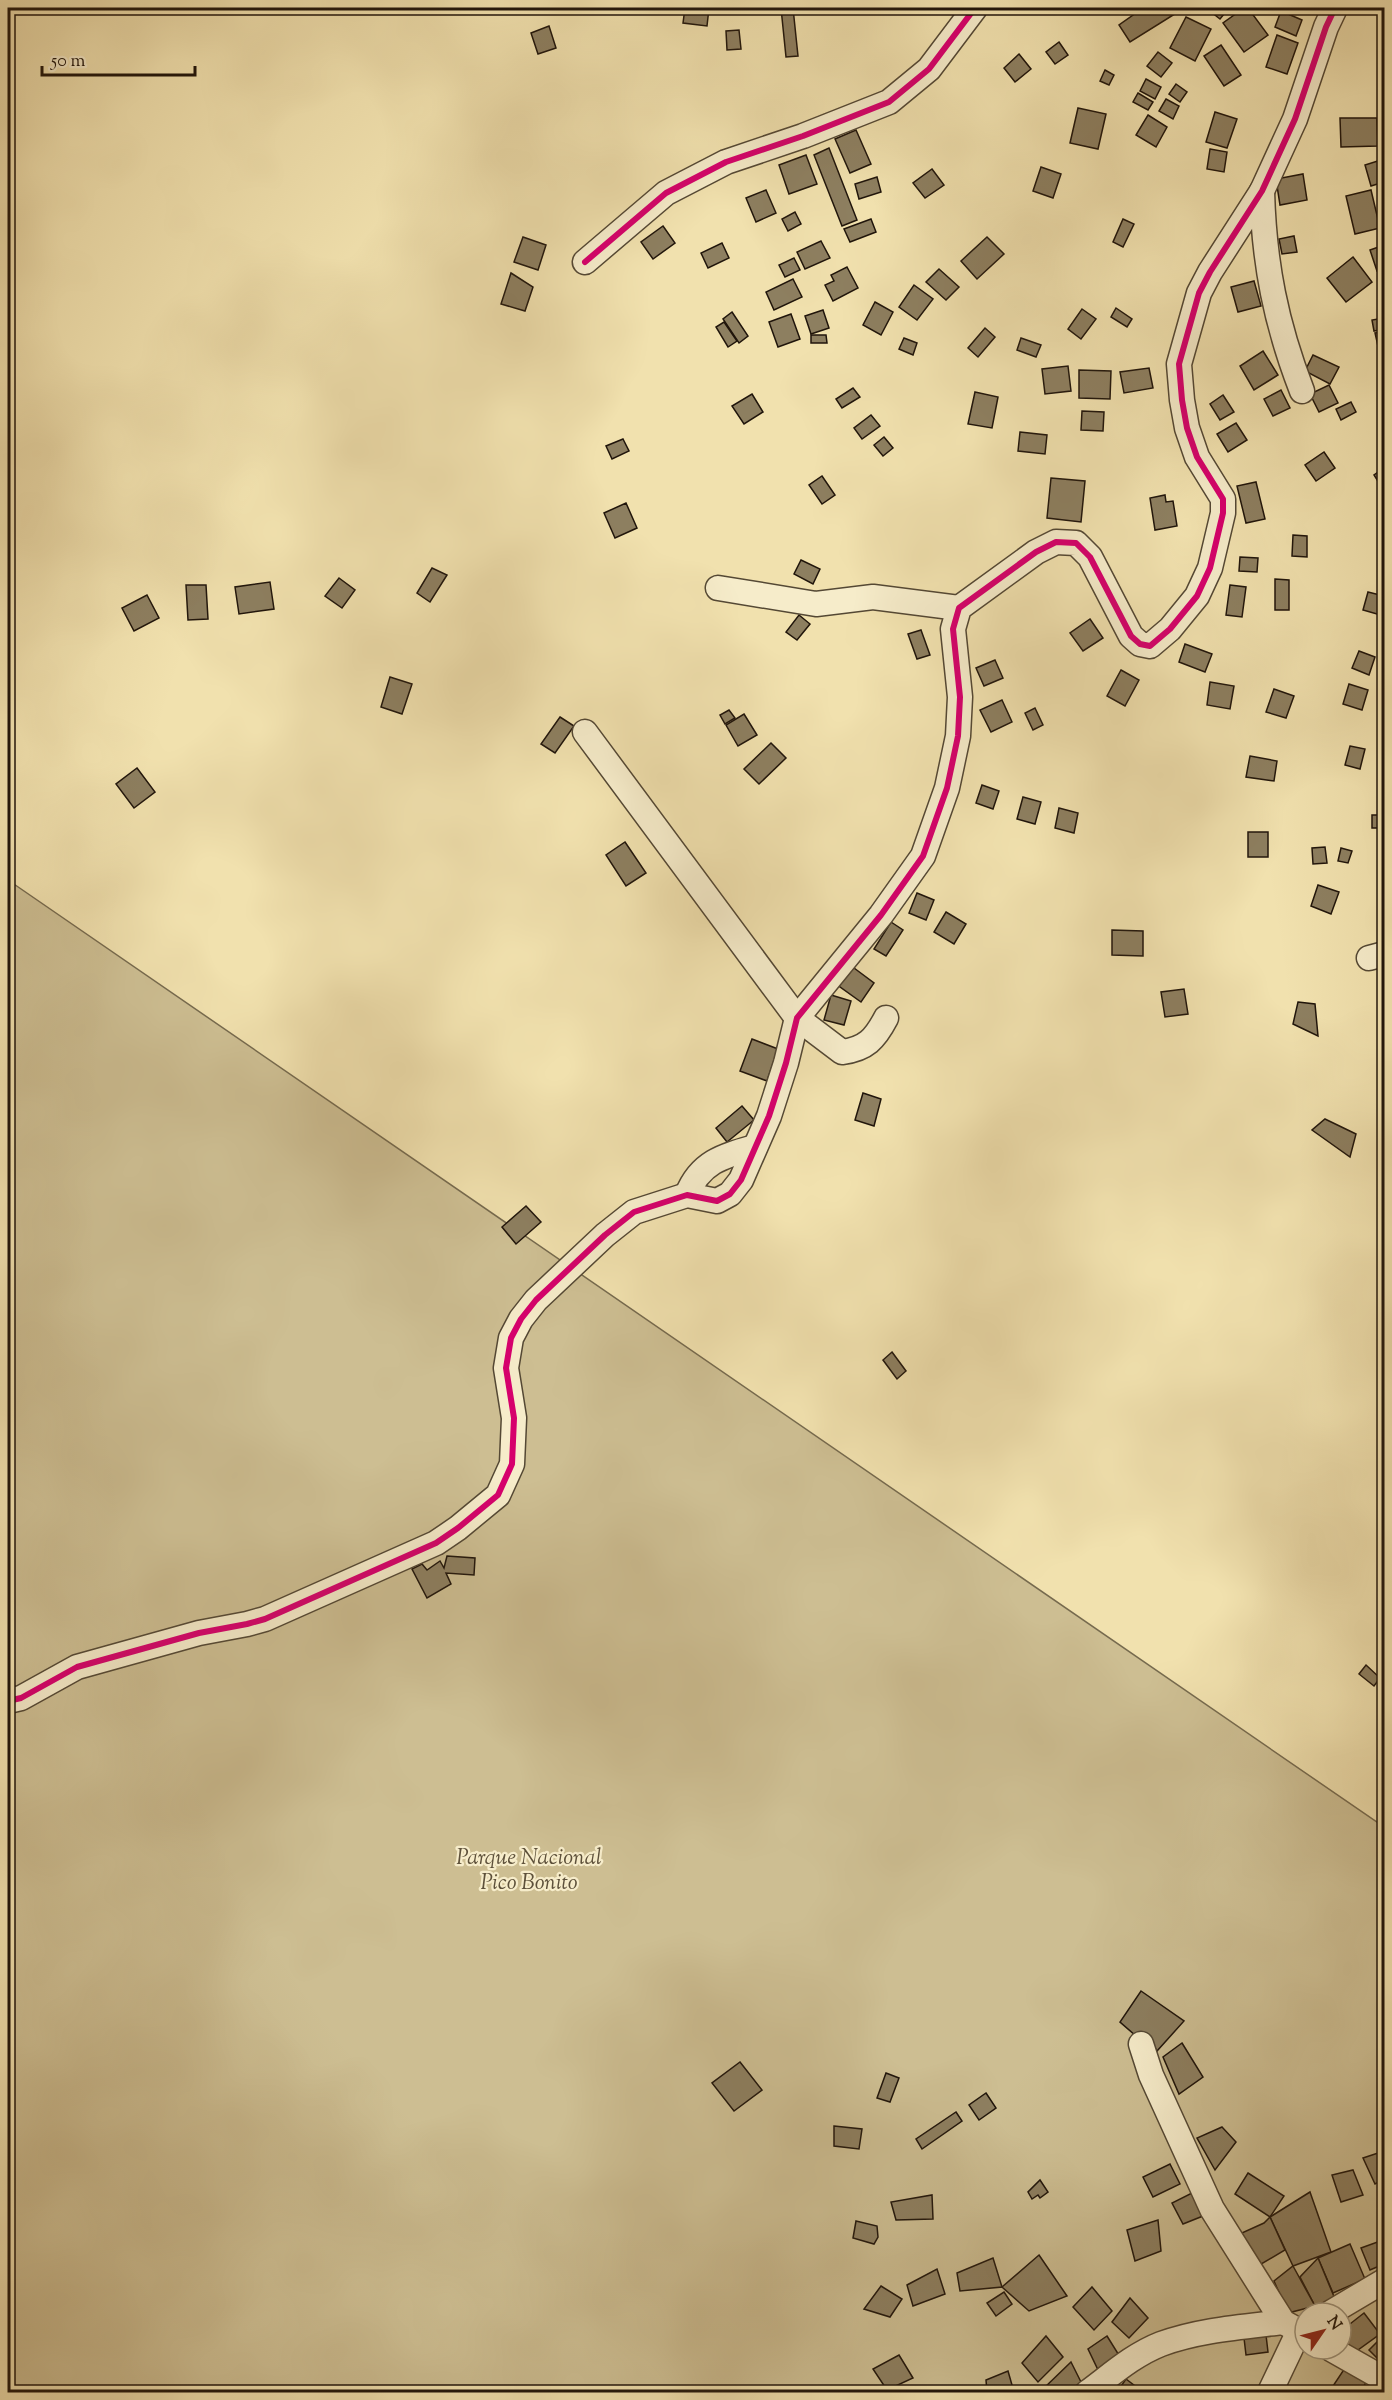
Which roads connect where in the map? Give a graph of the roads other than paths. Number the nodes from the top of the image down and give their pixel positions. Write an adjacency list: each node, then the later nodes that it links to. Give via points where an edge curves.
1 (975, 8): 4 (street, via 929,69 889,102 726,162 666,193)
2 (1335, 8): 3 (street, via 1295,119)
3 (1262, 192): 5 (street, via 1268,274 1287,352); 7 (street, via 1199,293 1179,364 1187,428 1197,456 1222,499 1223,513 1210,568 1197,596 1150,646 1140,644 1131,636 1090,556 1076,543 1056,542)
4 (585, 262)
5 (1302, 391)
6 (718, 588): 7 (street, via 816,604 873,597)
7 (959, 608): 9 (street, via 953,629 960,697 958,736 947,788 923,856 881,915)
8 (585, 732): 9 (street)
9 (797, 1018): 10 (street, via 842,1052 854,1051 877,1035); 11 (street, via 769,1116)
10 (886, 1018)
11 (755, 1147): 12 (street, via 711,1163 694,1178); 12 (street, via 741,1180 730,1194 717,1201)
12 (687, 1195): 13 (street, via 634,1212 605,1235 521,1319 511,1338 506,1368 514,1418 512,1464 498,1495 458,1528 436,1543 265,1619 77,1667 21,1698)
13 (8, 1701)
14 (1141, 2044): 17 (street, via 1151,2075 1212,2209)
15 (1384, 2282): 16 (street)
16 (1351, 2301)
17 (1293, 2322)
18 (1293, 2329): 22 (street, via 1197,2334 1160,2344 1129,2361)
19 (1293, 2340): 23 (street)
20 (1352, 2361): 21 (street)
21 (1384, 2379)
22 (1088, 2392)
23 (1270, 2392)

